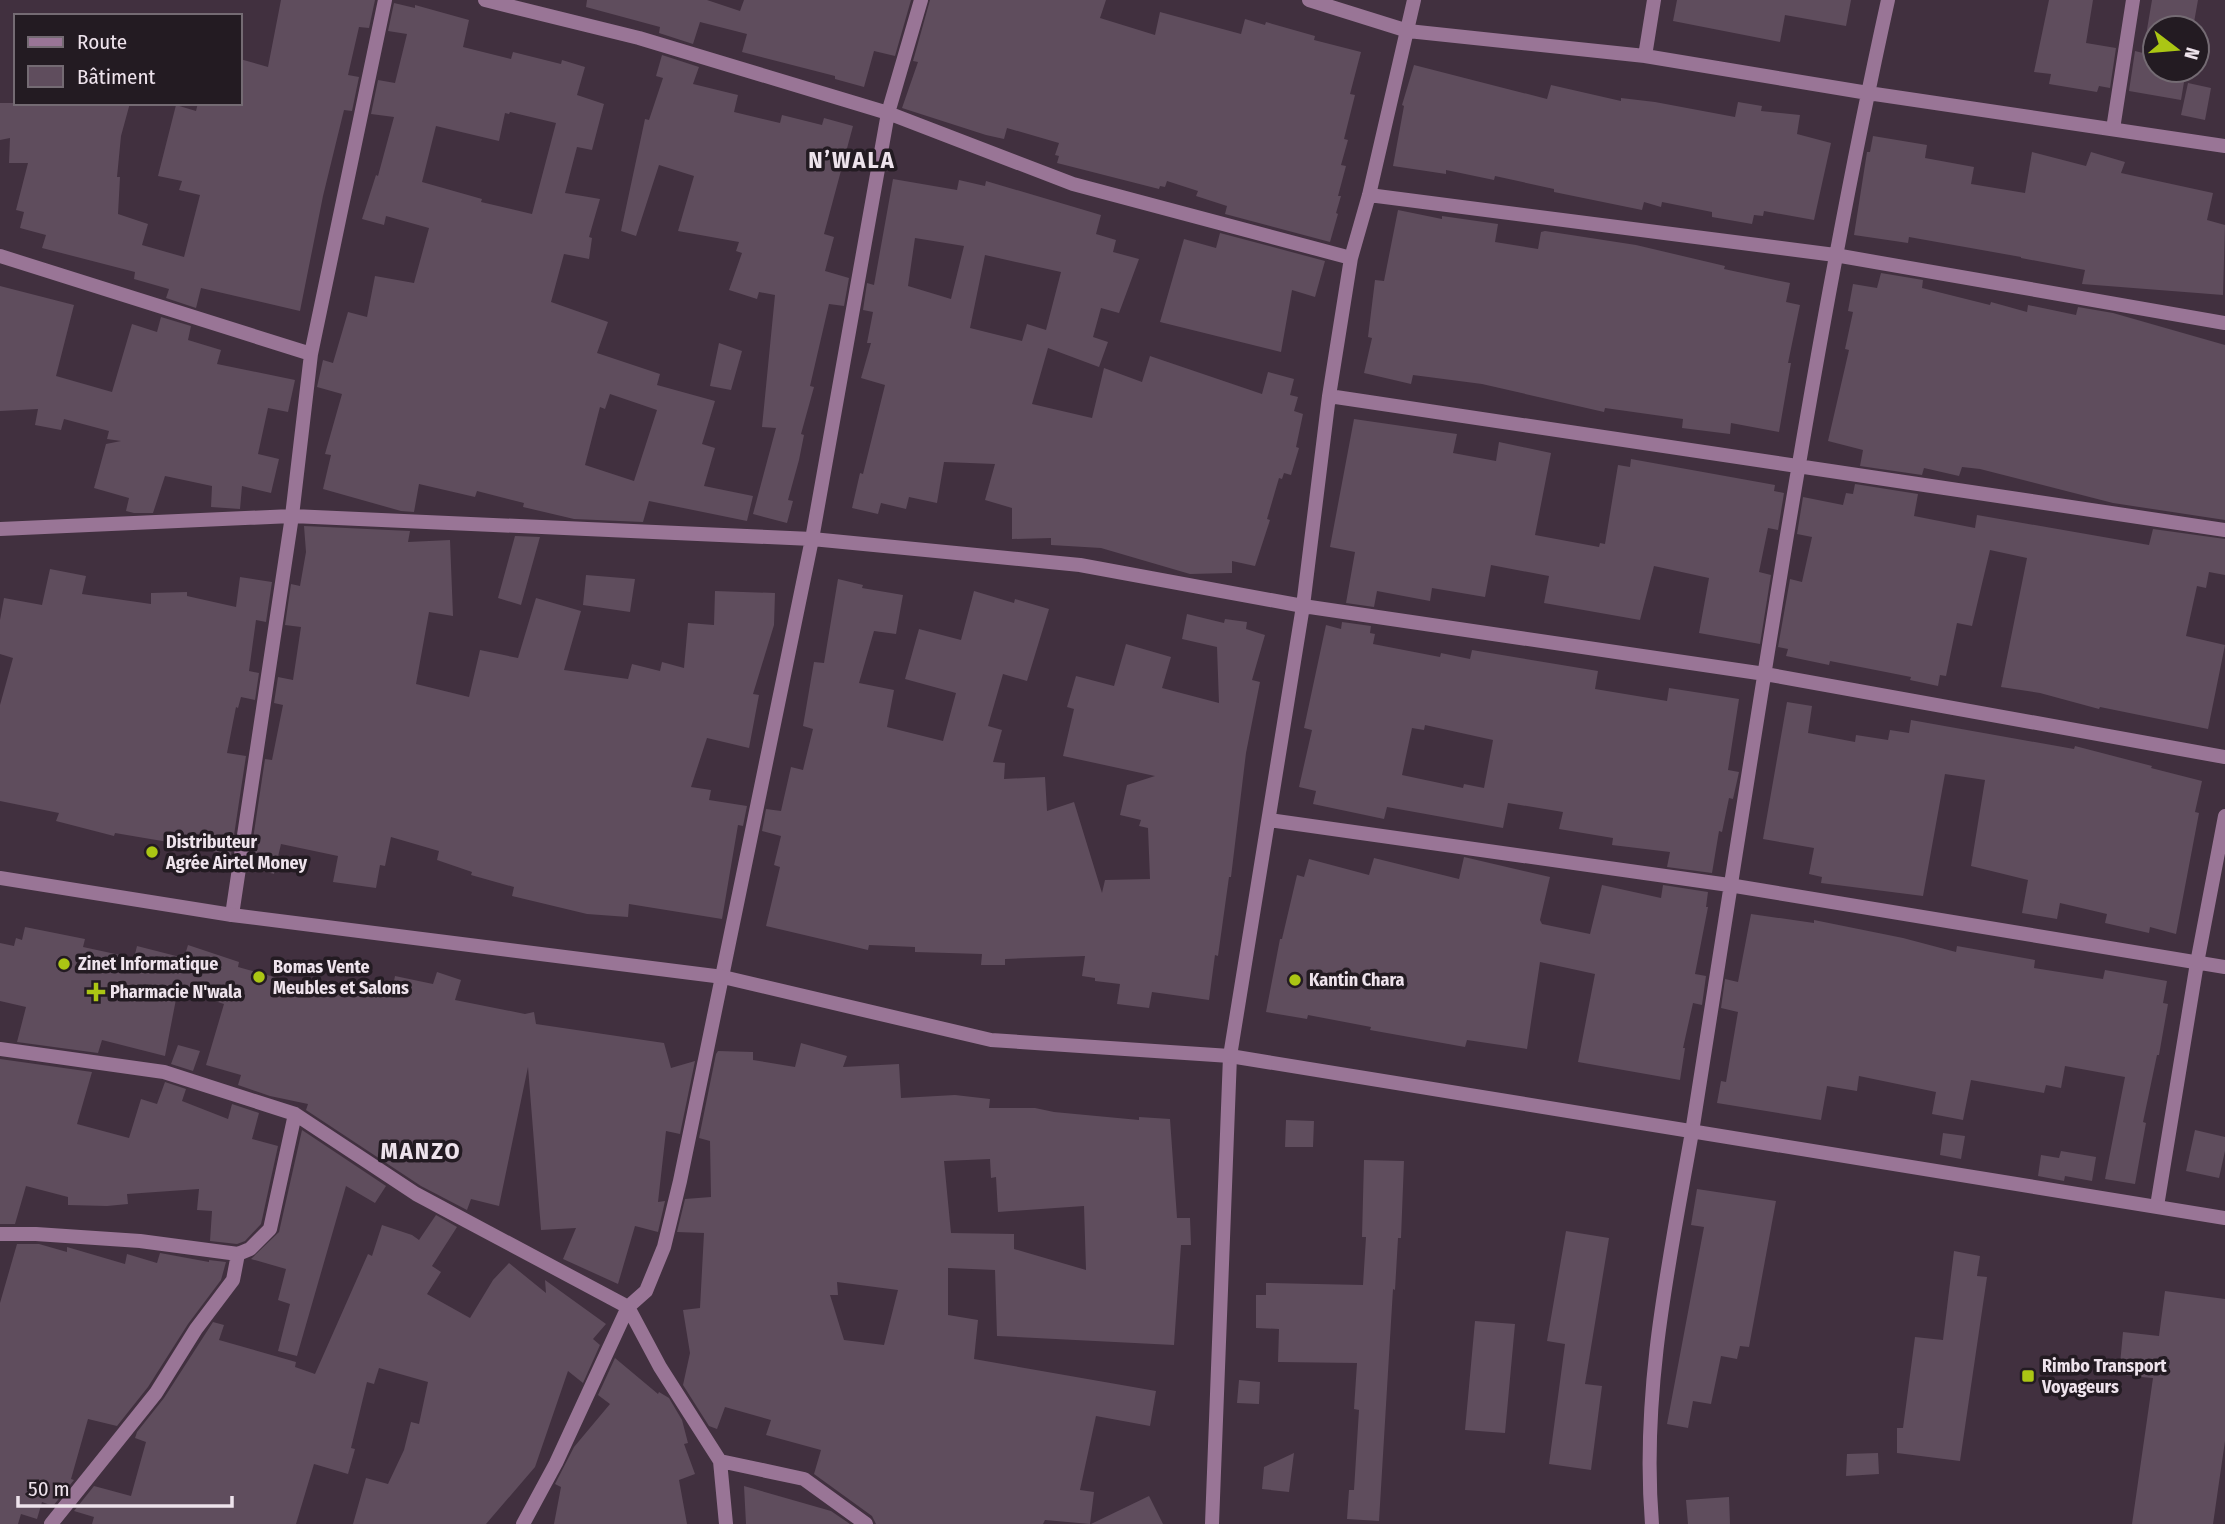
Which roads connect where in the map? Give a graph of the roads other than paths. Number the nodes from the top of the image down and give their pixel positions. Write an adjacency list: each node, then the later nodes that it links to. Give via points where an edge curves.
1 (385, 0): 20 (street)
2 (485, 0): 12 (street, via 639,38)
3 (921, 0): 12 (street)
4 (1308, 0): 9 (street)
5 (1414, 0): 9 (street)
6 (1654, 0): 10 (street)
7 (1888, 0): 11 (street)
8 (2133, 0): 13 (street)
9 (1408, 31): 10 (street); 15 (street)
10 (1645, 56): 11 (street)
11 (1868, 93): 13 (street); 17 (street)
12 (888, 113): 18 (street, via 1073,184); 26 (street)
13 (2113, 129): 14 (street)
14 (2225, 146)
15 (1369, 195): 17 (street); 18 (street)
16 (0, 256): 20 (street)
17 (1835, 256): 19 (street); 22 (street)
18 (1351, 258): 21 (street)
19 (2225, 323)
20 (311, 354): 23 (street)
21 (1329, 397): 22 (street); 27 (street)
22 (1798, 465): 25 (street); 28 (street)
23 (292, 516): 24 (street); 26 (street); 34 (street)
24 (0, 529)
25 (2225, 530)
26 (812, 539): 27 (street, via 1080,565); 37 (street)
27 (1303, 606): 28 (street); 31 (street)
28 (1765, 674): 29 (street); 33 (street)
29 (2225, 757)
30 (2225, 816): 35 (street)
31 (1269, 821): 33 (street); 39 (street)
32 (0, 878): 34 (street)
33 (1729, 884): 35 (street); 41 (street)
34 (232, 915): 37 (street)
35 (2197, 963): 36 (street); 42 (street)
36 (2225, 967)
37 (723, 977): 39 (street, via 991,1040); 46 (street, via 664,1247 646,1291)
38 (0, 1049): 40 (street, via 163,1072)
39 (1230, 1056): 41 (street); 52 (street)
40 (295, 1114): 45 (street, via 270,1229); 46 (street, via 416,1194)
41 (1692, 1132): 42 (street); 53 (street, via 1654,1364)
42 (2157, 1206): 43 (street)
43 (2225, 1218)
44 (0, 1234): 45 (street, via 139,1241)
45 (238, 1254): 48 (street, via 233,1280 156,1393)
46 (628, 1307): 47 (street); 49 (street, via 556,1464)
47 (720, 1461): 50 (street); 51 (street, via 804,1479)
48 (51, 1524)
49 (523, 1524)
50 (726, 1524)
51 (866, 1524)
52 (1212, 1524)
53 (1652, 1524)

